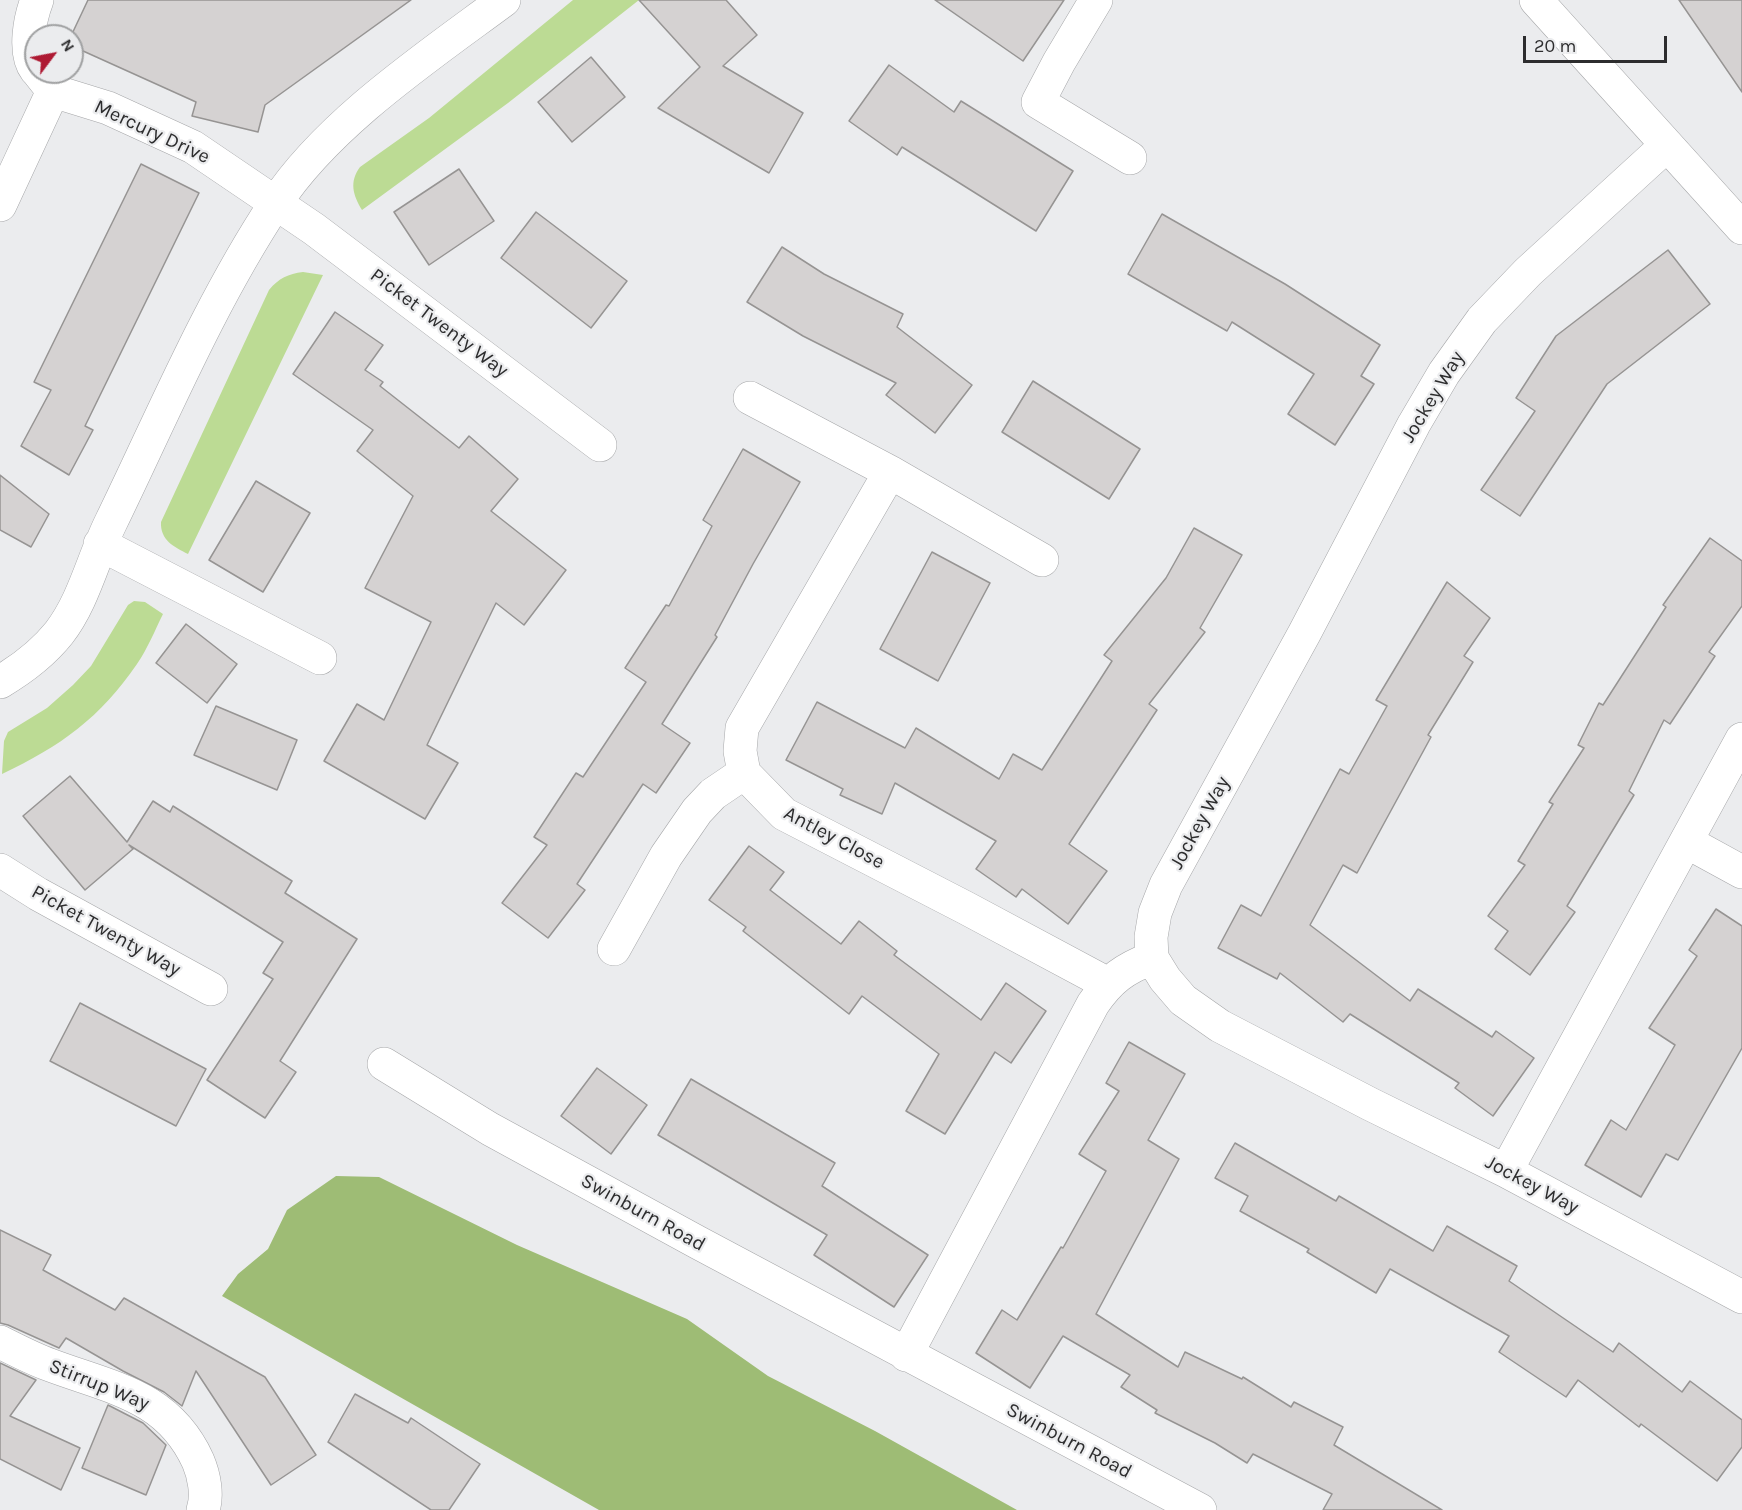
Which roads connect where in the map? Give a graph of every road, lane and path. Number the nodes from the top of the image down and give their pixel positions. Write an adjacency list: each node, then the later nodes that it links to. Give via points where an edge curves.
1 (37, 0): 5 (street)
2 (504, 0): 10 (street, via 374,99 300,170)
3 (1096, 0): 9 (street, via 1038,102)
4 (1536, 0): 8 (street)
5 (30, 24)
6 (40, 84): 11 (street)
7 (55, 84): 10 (street, Mercury Drive, via 193,147)
8 (1667, 145): 12 (street); 26 (street, Jockey Way, via 1528,272 1482,320 1444,373 1166,885 1155,913)
9 (1130, 158)
10 (276, 202): 14 (street, Picket Twenty Way); 16 (street, via 243,254)
11 (0, 205)
12 (1742, 228)
13 (750, 398): 15 (street)
14 (600, 445)
15 (890, 472): 17 (street); 21 (street, via 742,728 740,751)
16 (100, 544): 18 (street); 19 (street, via 76,604 59,632 38,655)
17 (1042, 560)
18 (320, 658)
19 (0, 682)
20 (1742, 739): 22 (street)
21 (744, 773): 25 (street, via 713,794 697,811 666,856); 27 (street, Antley Close, via 784,814)
22 (1687, 842): 23 (street); 30 (street)
23 (1742, 872)
24 (1, 873): 28 (street, Picket Twenty Way)
25 (614, 949)
26 (1152, 958): 27 (street, via 1132,966); 30 (street, Jockey Way, via 1183,1000 1220,1026)
27 (1108, 984): 33 (street, via 1093,1004)
28 (210, 989)
29 (384, 1064): 33 (street, Swinburn Road, via 490,1129)
30 (1506, 1171): 31 (street, Jockey Way)
31 (1742, 1296)
32 (0, 1341): 34 (street, Stirrup Way, via 48,1364 146,1400 160,1411 185,1436 196,1458 205,1486)
33 (906, 1355): 35 (street, Swinburn Road)
34 (203, 1510)
35 (1200, 1510)

